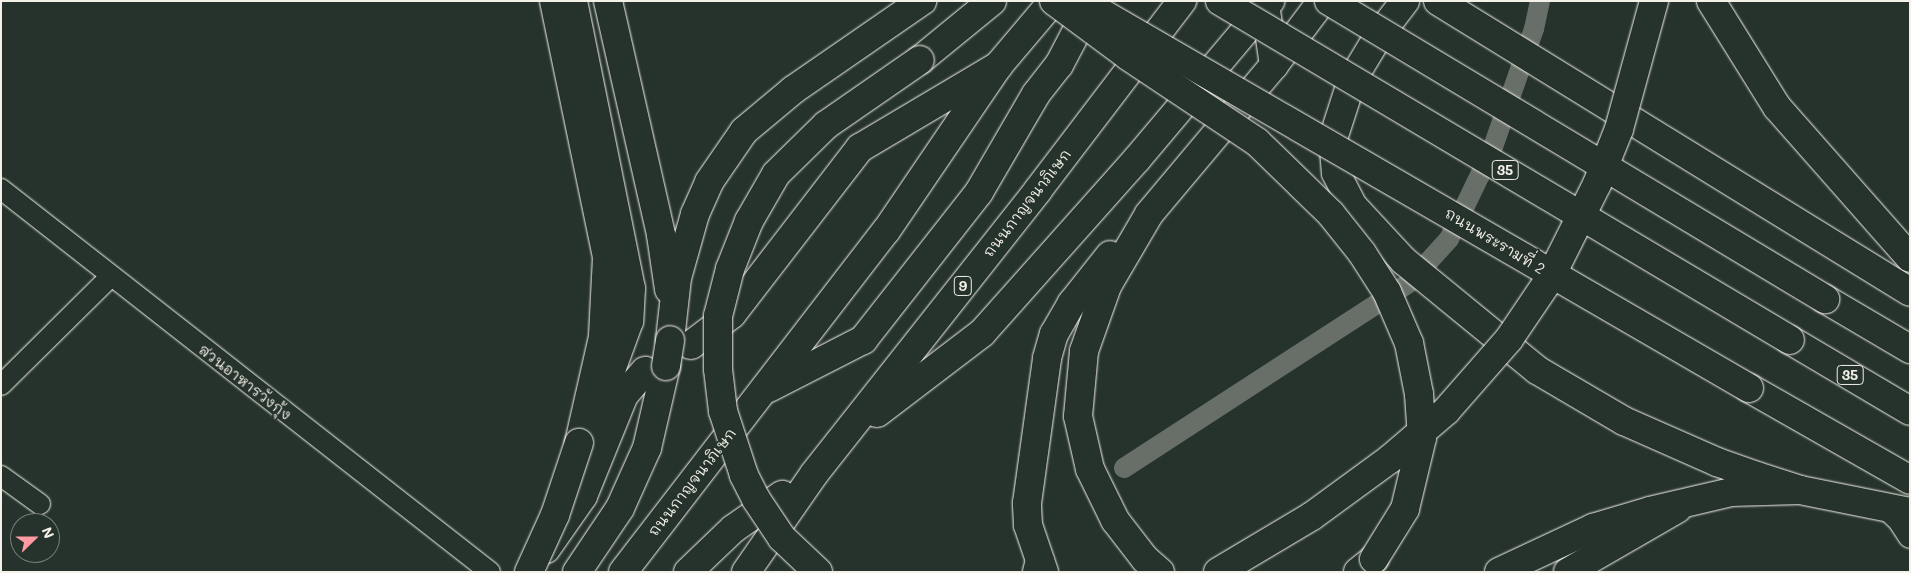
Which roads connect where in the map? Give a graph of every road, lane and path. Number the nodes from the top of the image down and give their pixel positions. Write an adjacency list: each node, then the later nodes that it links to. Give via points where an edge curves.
1 (554, 1): 44 (main road, bridge, via 600,213 608,282 603,337 579,443 554,515)
2 (573, 1): 43 (main road, via 627,255 631,288 629,321 588,434)
3 (608, 1): 27 (main road, via 661,235)
4 (922, 1): 27 (main road, via 793,90 744,131 709,182 696,214 677,278)
5 (992, 1): 49 (main road, bridge, via 920,60 826,125 776,174 746,229 730,269 718,316 718,369 723,411 741,467 768,519)
6 (1054, 1): 20 (main road, ถนนกาญจนาภิเษก); 52 (main road, bridge, via 1128,56 1257,142 1331,214 1387,292 1409,343 1419,394 1422,438 1406,509 1374,559)
7 (1082, 1): 35 (main road, ถนนพระรามที่ 2, bridge)
8 (1092, 1): 30 (main road, ถนนกาญจนาภิเษก, via 1059,65 1036,94 979,192 863,340)
9 (1182, 1): 32 (main road, ถนนกาญจนาภิเษก / 9)
10 (1220, 1): 31 (main road, 35, bridge)
11 (1322, 1): 19 (main road)
12 (1329, 1): 28 (main road, bridge)
13 (1405, 1): 36 (main road, via 1379,35 1352,80 1333,139 1336,174 1352,205 1404,261 1537,370 1582,400 1717,462)
14 (1438, 1): 26 (main road)
15 (1654, 1): 51 (main road, bridge, via 1619,129 1597,184 1549,280 1509,340 1446,411 1390,459 1312,516)
16 (1712, 1): 21 (main road)
17 (1730, 1): 21 (main road)
18 (1268, 4): 19 (main road); 32 (main road, via 1137,159 982,333)
19 (1274, 65): 23 (main road)
20 (998, 66): 27 (main road, via 860,148 732,314); 30 (main road, ถนนกาญจนาภิเษก, via 886,231)
21 (1777, 107): 24 (main road)
22 (1, 189): 25 (street, สวนอาหารวังกุ้ง)
23 (1150, 214): 41 (main road, via 1124,238 1072,303 1054,334 1046,358 1027,503 1028,525); 50 (main road, via 1107,286 1084,351 1078,416 1090,469 1115,520 1145,560)
24 (1910, 258)
25 (110, 277): 29 (street); 42 (street, สวนอาหารวังกุ้ง)
26 (1910, 292)
27 (669, 349): 43 (main road, via 624,395 584,496 551,544); 45 (main road, via 646,448 620,508)
28 (1910, 349)
29 (1, 385)
30 (761, 392): 46 (main road, ถนนกาญจนาภิเษก)
31 (1910, 411)
32 (846, 436): 33 (main road, ถนนกาญจนาภิเษก / 9)
33 (814, 474): 47 (main road, ถนนกาญจนาภิเษก / 9, via 733,529); 48 (main road, ถนนกาญจนาภิเษก / 9)
34 (1, 476): 38 (street)
35 (1910, 480)
36 (1800, 490): 37 (main road, via 1731,492); 39 (main road)
37 (1691, 501): 53 (main road, via 1593,528); 54 (main road)
38 (40, 504)
39 (1898, 509): 40 (street, via 1899,518)
40 (1910, 535)
41 (1041, 568)
42 (490, 572)
43 (519, 572)
44 (529, 572)
45 (577, 572)
46 (623, 572)
47 (688, 572)
48 (746, 572)
49 (818, 572)
50 (1160, 572)
51 (1218, 572)
52 (1358, 572)
53 (1499, 572)
54 (1568, 572)

